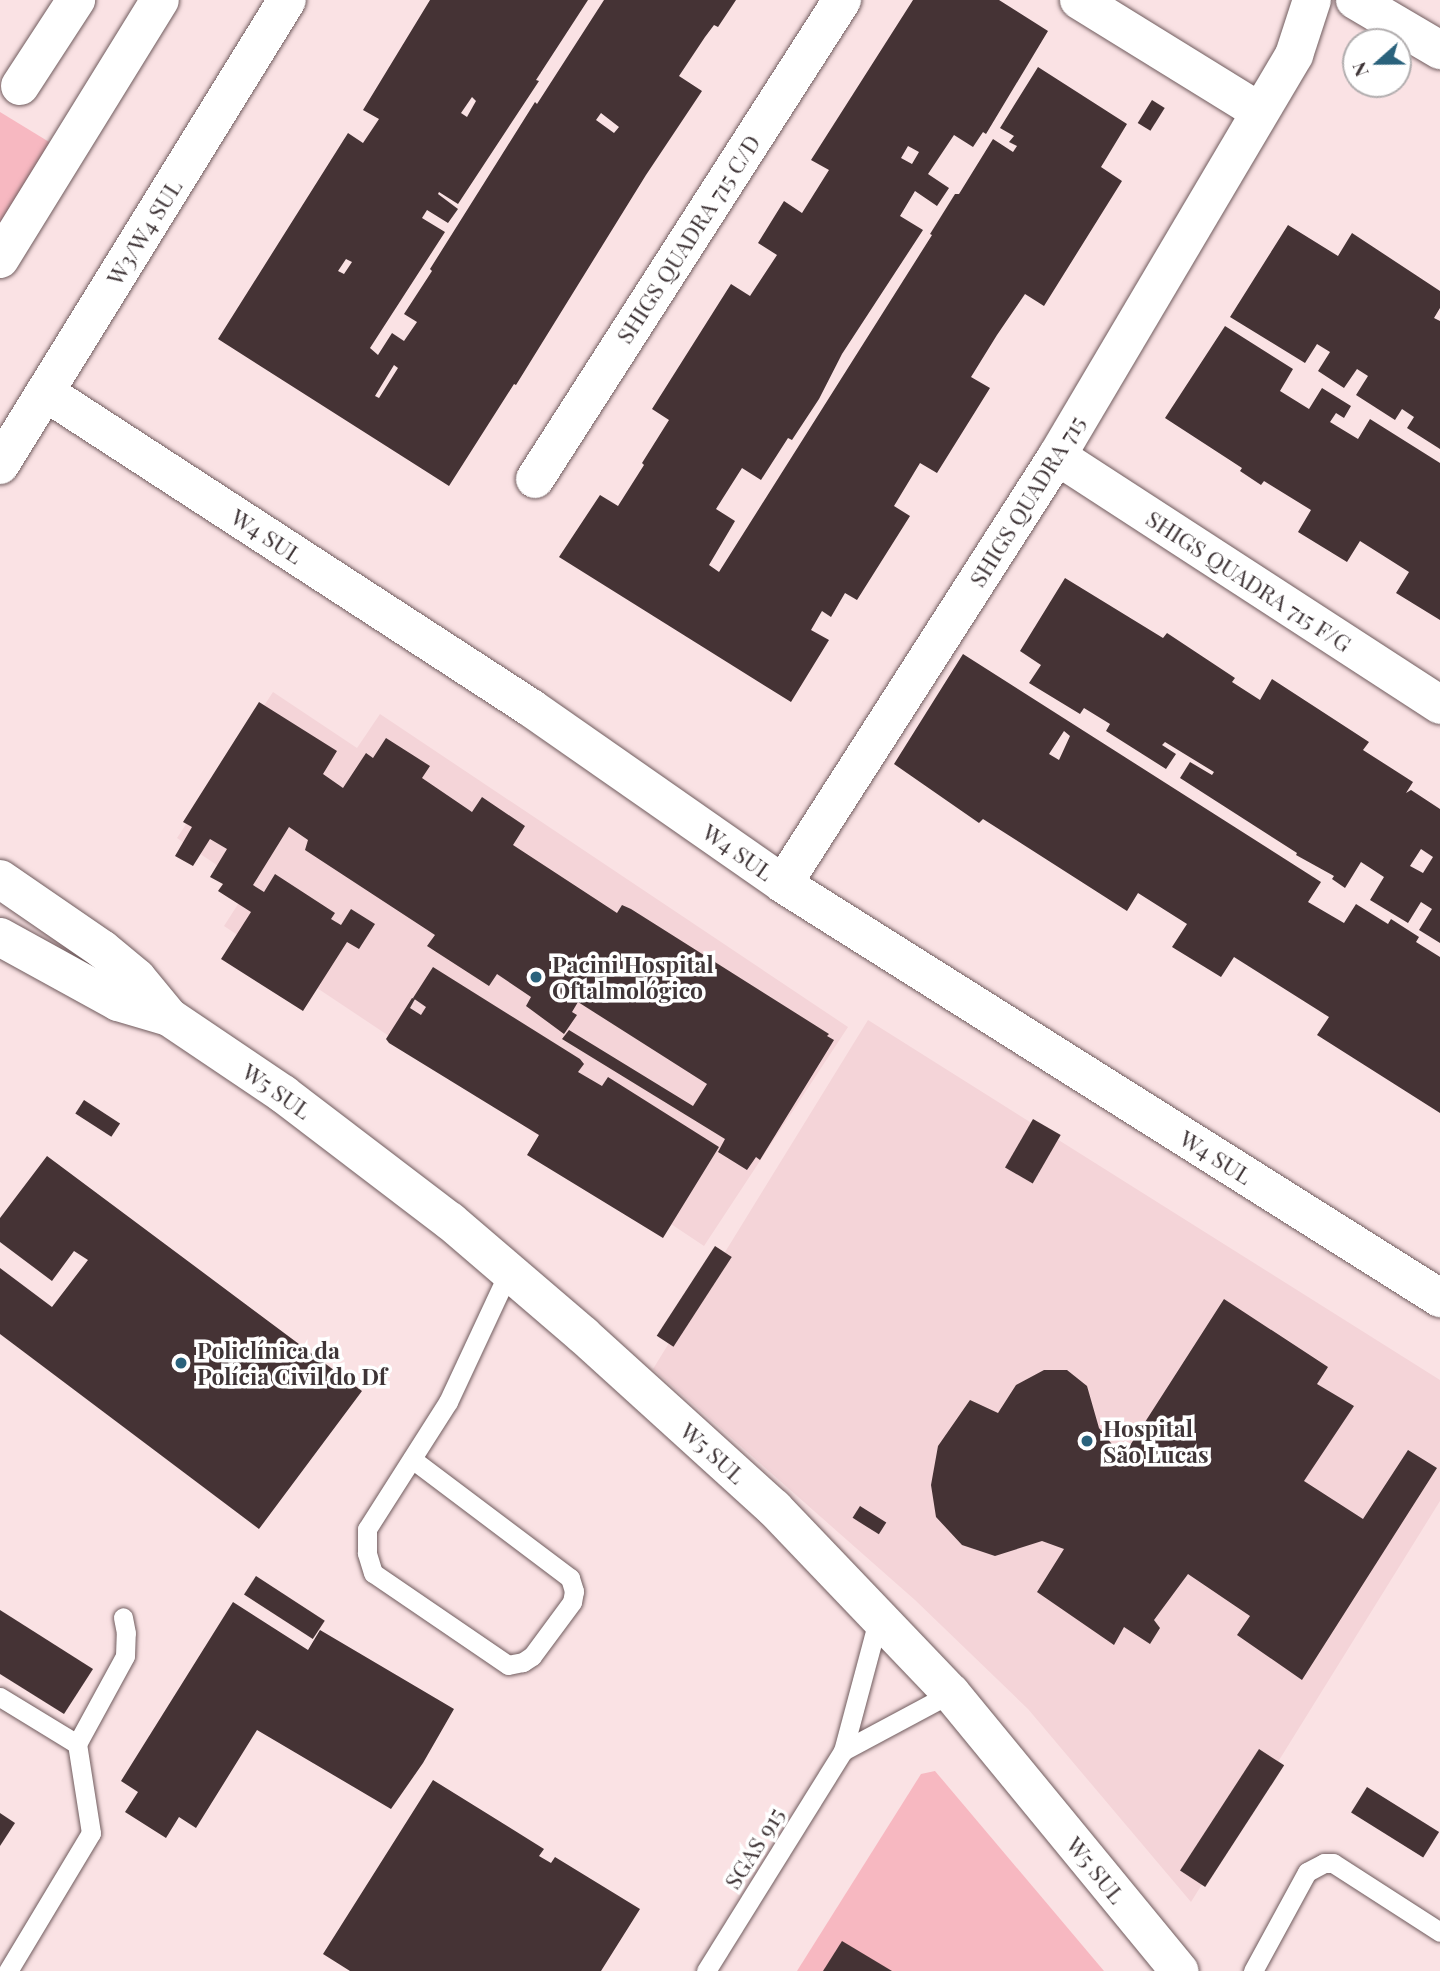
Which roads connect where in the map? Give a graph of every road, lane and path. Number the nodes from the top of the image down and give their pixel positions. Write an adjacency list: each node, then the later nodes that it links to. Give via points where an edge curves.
1 (76, 0): 9 (street)
2 (160, 0): 11 (street)
3 (287, 0): 12 (street, W3/W4 SUL)
4 (842, 0): 15 (street, SHIGS QUADRA 715 C/D)
5 (1079, 0): 10 (street)
6 (1312, 0): 10 (street, SHIGS QUADRA 715, via 1294,55)
7 (1355, 0): 8 (street)
8 (1440, 50)
9 (20, 86)
10 (1259, 111): 13 (street, SHIGS QUADRA 715)
11 (0, 260)
12 (45, 392): 14 (street, W3/W4 SUL); 18 (street, W4 SUL, via 531,708)
13 (1057, 456): 16 (street, SHIGS QUADRA 715 F/G); 18 (street, SHIGS QUADRA 715)
14 (0, 464)
15 (535, 479)
16 (1440, 705)
17 (0, 879): 20 (street, W5 SUL, via 102,949 137,978)
18 (783, 884): 22 (street, W4 SUL)
19 (0, 937): 20 (street, W5 SUL, via 118,1002)
20 (169, 1017): 21 (street, W5 SUL, via 283,1094)
21 (509, 1271): 23 (lane, via 448,1402); 25 (street, W5 SUL, via 774,1508)
22 (1440, 1298)
23 (412, 1459): 23 (lane, via 570,1578 572,1602 533,1656 523,1662 508,1665 373,1573 367,1529)
24 (122, 1617): 28 (lane, via 125,1656)
25 (879, 1617): 26 (street, W5 SUL); 29 (lane, SGAS 915)
26 (951, 1693): 29 (lane, SGAS 915); 33 (street, W5 SUL)
27 (0, 1697): 28 (lane)
28 (77, 1744): 31 (lane, via 91,1833)
29 (843, 1751): 32 (lane, SGAS 915)
30 (1440, 1931): 34 (lane, via 1333,1863 1324,1863 1307,1872)
31 (8, 1971)
32 (706, 1971)
33 (1180, 1971)
34 (1253, 1971)

